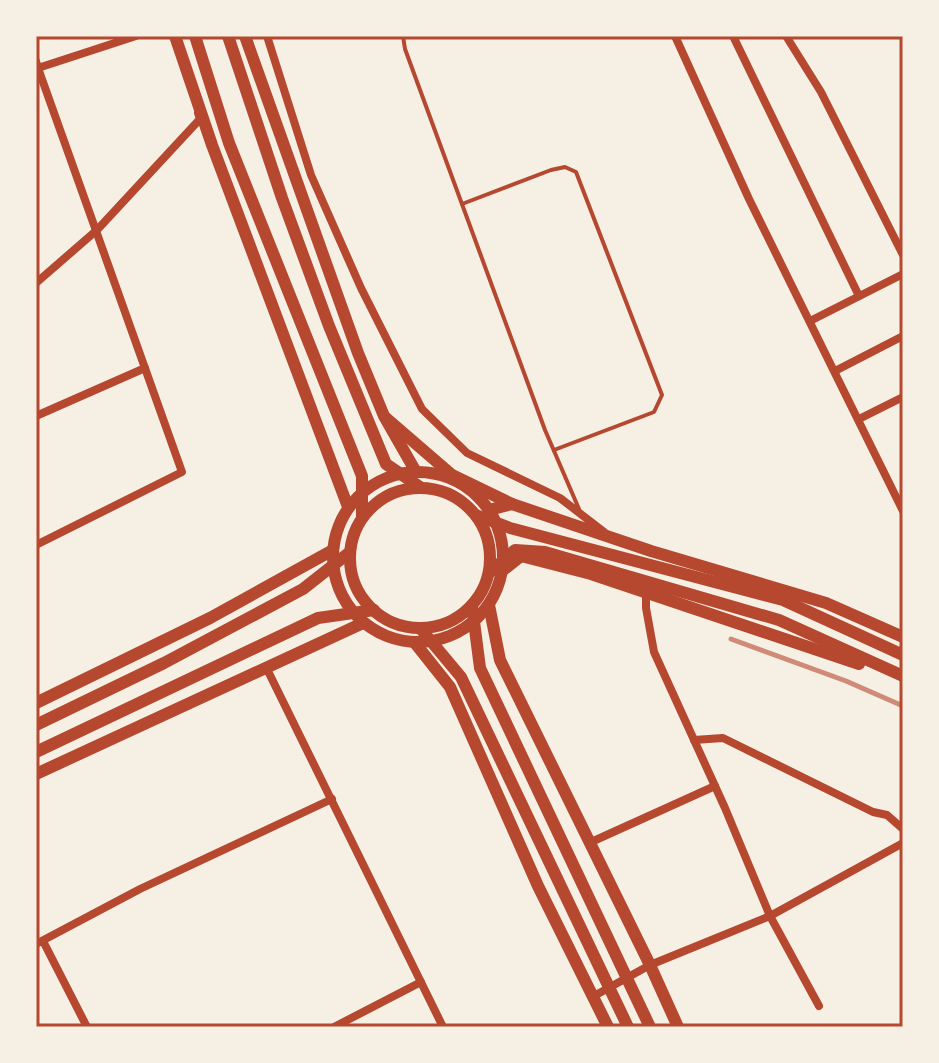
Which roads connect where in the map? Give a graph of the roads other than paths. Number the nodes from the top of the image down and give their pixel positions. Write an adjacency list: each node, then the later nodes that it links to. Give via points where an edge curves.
1 (136, 36): 11 (street)
2 (175, 36): 13 (street, via 200,119); 19 (main road)
3 (195, 36): 37 (main road, via 229,143 362,476)
4 (228, 36): 30 (main road, via 313,283 386,464)
5 (245, 36): 17 (main road)
6 (267, 36): 34 (street, via 311,175 422,409 467,453)
7 (403, 36): 12 (lane)
8 (675, 36): 20 (street)
9 (733, 36): 18 (street)
10 (786, 36): 14 (street, via 821,92)
11 (37, 66): 13 (street)
12 (462, 204): 28 (lane); 28 (lane, via 551,170 565,167 576,172 662,395 654,412)
13 (97, 230): 16 (street); 22 (street)
14 (903, 255)
15 (903, 274): 18 (street)
16 (36, 283)
17 (337, 293): 19 (main road); 26 (main road)
18 (859, 296): 20 (street)
19 (279, 317): 32 (main road)
20 (810, 321): 23 (street)
21 (903, 336): 23 (street)
22 (145, 368): 25 (street); 39 (street, via 182,472)
23 (835, 371): 27 (street)
24 (903, 397): 27 (street)
25 (36, 416)
26 (384, 416): 29 (main road); 31 (main road, via 452,475)
27 (859, 419): 35 (street)
28 (554, 450): 34 (lane)
29 (416, 472): 32 (main road, via 390,476 367,488); 33 (main road, via 444,476 469,489)
30 (420, 487): 36 (main road, via 461,500); 37 (main road, via 387,496)
31 (512, 504): 33 (main road); 38 (main road)
32 (348, 507): 40 (main road)
33 (489, 510): 42 (main road, via 503,550)
34 (580, 511): 38 (street)
35 (903, 511)
36 (476, 515): 42 (main road); 51 (main road, via 783,600)
37 (362, 518): 41 (main road)
38 (613, 539): 49 (main road, via 826,603)
39 (36, 545)
40 (333, 550): 47 (main road, via 335,577 345,602); 54 (main road, via 210,618)
41 (350, 552): 46 (main road, via 360,594); 55 (main road, via 303,589)
42 (495, 572): 43 (main road, via 521,556); 44 (main road, via 497,589); 45 (main road); 53 (main road, via 515,550 545,552 779,620)
43 (646, 594): 53 (main road); 56 (street, via 654,652)
44 (489, 605): 50 (main road, via 469,626 444,639); 62 (main road, via 500,660)
45 (472, 606): 48 (main road, via 457,618); 75 (main road, via 480,668)
46 (374, 610): 48 (main road, via 388,620); 57 (main road, via 318,618)
47 (363, 623): 50 (main road, via 388,637); 52 (main road)
48 (420, 628): 74 (main road, via 461,677)
49 (903, 637)
50 (415, 643): 68 (main road, via 450,687 538,886)
51 (903, 655)
52 (266, 667): 58 (main road); 60 (street)
53 (903, 679)
54 (36, 703)
55 (36, 725)
56 (694, 740): 59 (street); 61 (street, via 723,738 887,815)
57 (36, 752)
58 (36, 774)
59 (715, 786): 62 (street); 64 (street)
60 (332, 799): 65 (street); 67 (street)
61 (903, 829)
62 (589, 843): 66 (main road)
63 (903, 843): 64 (street)
64 (770, 916): 66 (street); 69 (street)
65 (40, 942): 70 (street)
66 (650, 965): 68 (street); 76 (main road)
67 (421, 982): 71 (street); 72 (street)
68 (594, 996): 73 (main road)
69 (819, 1006)
70 (87, 1027)
71 (334, 1027)
72 (443, 1027)
73 (608, 1027)
74 (628, 1027)
75 (650, 1027)
76 (678, 1027)

